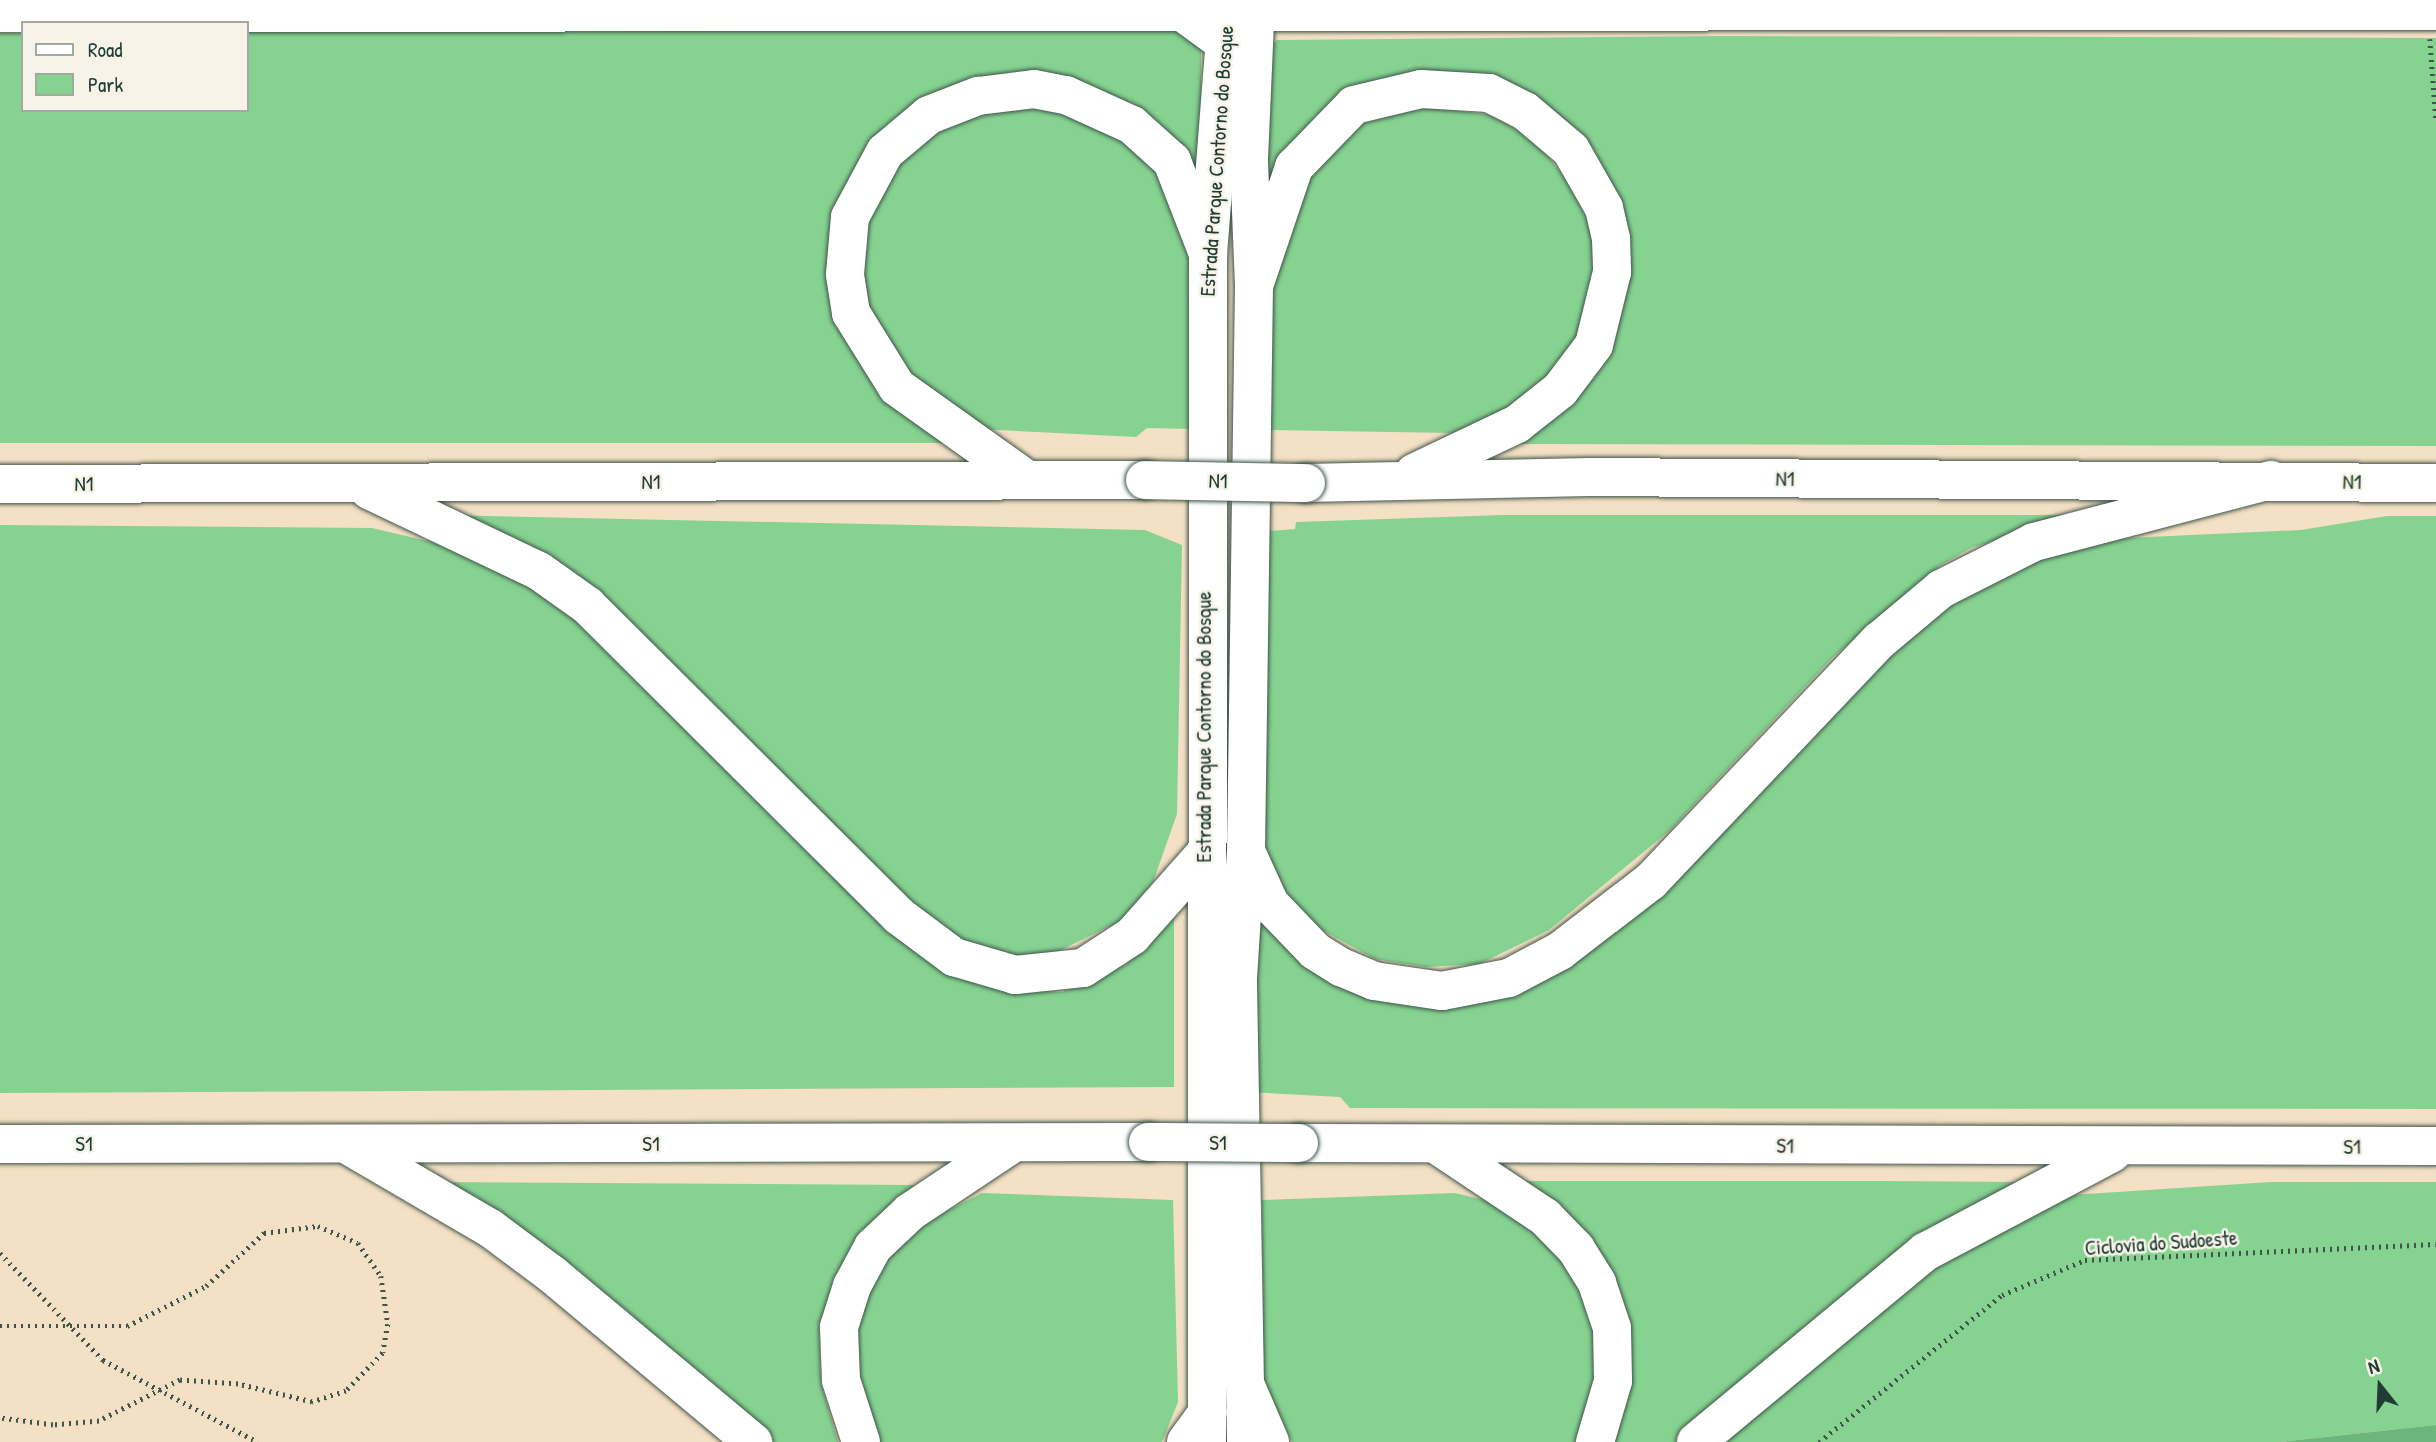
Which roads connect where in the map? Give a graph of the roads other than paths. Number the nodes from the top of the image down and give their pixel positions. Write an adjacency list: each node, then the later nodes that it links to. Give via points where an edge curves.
1 (1240, 12): 2 (main road); 3 (main road); 5 (main road, Estrada Parque Contorno do Bosque); 6 (main road, Estrada Parque Contorno do Bosque)
2 (2432, 13)
3 (1185, 14): 4 (main road)
4 (0, 15)
5 (1208, 254): 7 (main road, via 1172,161 1132,125 1066,95 1034,89 978,96 929,116 885,152 850,217 845,274 855,322 897,387); 14 (main road, Estrada Parque Contorno do Bosque)
6 (1254, 286): 8 (main road, via 1294,167 1314,139 1354,105 1420,89 1489,93 1525,111 1571,150 1604,208 1611,239 1612,272 1594,345 1560,390 1517,424); 13 (main road, Estrada Parque Contorno do Bosque)
7 (1026, 479): 8 (main road, N1, bridge); 12 (main road, N1)
8 (1400, 479): 9 (main road, N1)
9 (2271, 481): 10 (main road, N1); 13 (main road, via 2034,542 1941,589 1879,641 1651,881 1560,951 1509,978 1442,991 1374,981 1341,967 1315,951 1270,904)
10 (2436, 483)
11 (0, 484): 12 (main road, N1)
12 (358, 484): 14 (main road, via 539,571 588,606 899,916 954,957 1015,975 1083,968 1132,936)
13 (1246, 851): 21 (main road, Estrada Parque Contorno do Bosque, via 1238,978)
14 (1203, 856): 22 (main road, Estrada Parque Contorno do Bosque)
15 (0, 1144): 16 (main road, S1)
16 (346, 1144): 17 (main road, S1); 23 (main road, via 489,1228 553,1275)
17 (1012, 1144): 18 (main road, S1, bridge); 24 (main road, via 910,1212 873,1247 852,1286 839,1327 841,1380)
18 (1437, 1145): 20 (main road, S1); 27 (main road, via 1545,1217 1576,1249 1597,1283 1612,1328 1612,1381)
19 (2436, 1146): 20 (main road, S1)
20 (2118, 1150): 28 (main road, via 1925,1252)
21 (1246, 1386): 25 (main road, Estrada Parque Contorno do Bosque); 26 (main road)
22 (1200, 1432)
23 (753, 1442)
24 (861, 1442)
25 (1246, 1442)
26 (1270, 1442)
27 (1595, 1442)
28 (1696, 1442)

